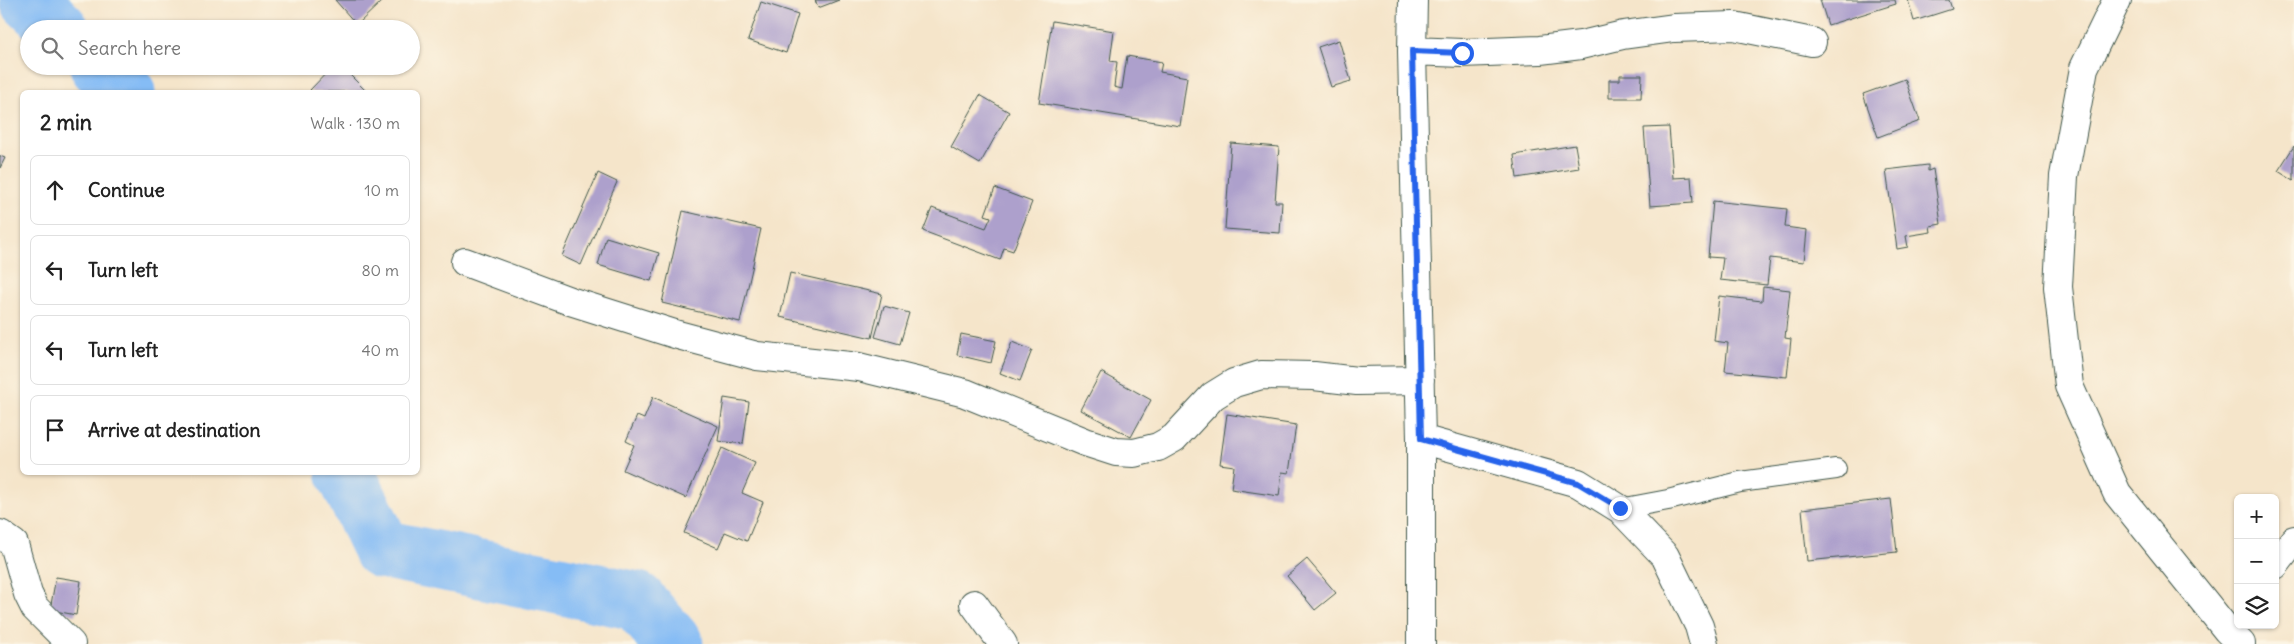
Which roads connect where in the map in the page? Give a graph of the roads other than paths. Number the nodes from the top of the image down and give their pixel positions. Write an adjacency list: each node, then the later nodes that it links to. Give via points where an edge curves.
1 (1413, 0): 4 (street)
2 (2117, 0): 14 (street, via 2084,68 2064,176 2058,287 2070,386 2117,493)
3 (1812, 42): 4 (street, via 1734,26 1666,29 1540,50)
4 (1412, 51): 6 (street)
5 (465, 262): 6 (street, via 678,336 748,354 859,367 965,393 1116,452 1134,453 1158,447 1174,438 1213,396 1234,383 1261,375 1314,376 1357,382)
6 (1420, 380): 7 (street)
7 (1421, 439): 9 (street, via 1578,483); 17 (street)
8 (1836, 468): 9 (lane, via 1740,482)
9 (1620, 508): 18 (street, via 1665,556 1699,626)
10 (0, 534): 15 (street, via 14,544 35,608)
11 (2294, 540): 12 (street)
12 (2279, 560)
13 (974, 604): 16 (street)
14 (2235, 630)
15 (71, 644)
16 (1003, 644)
17 (1421, 644)
18 (1704, 644)

